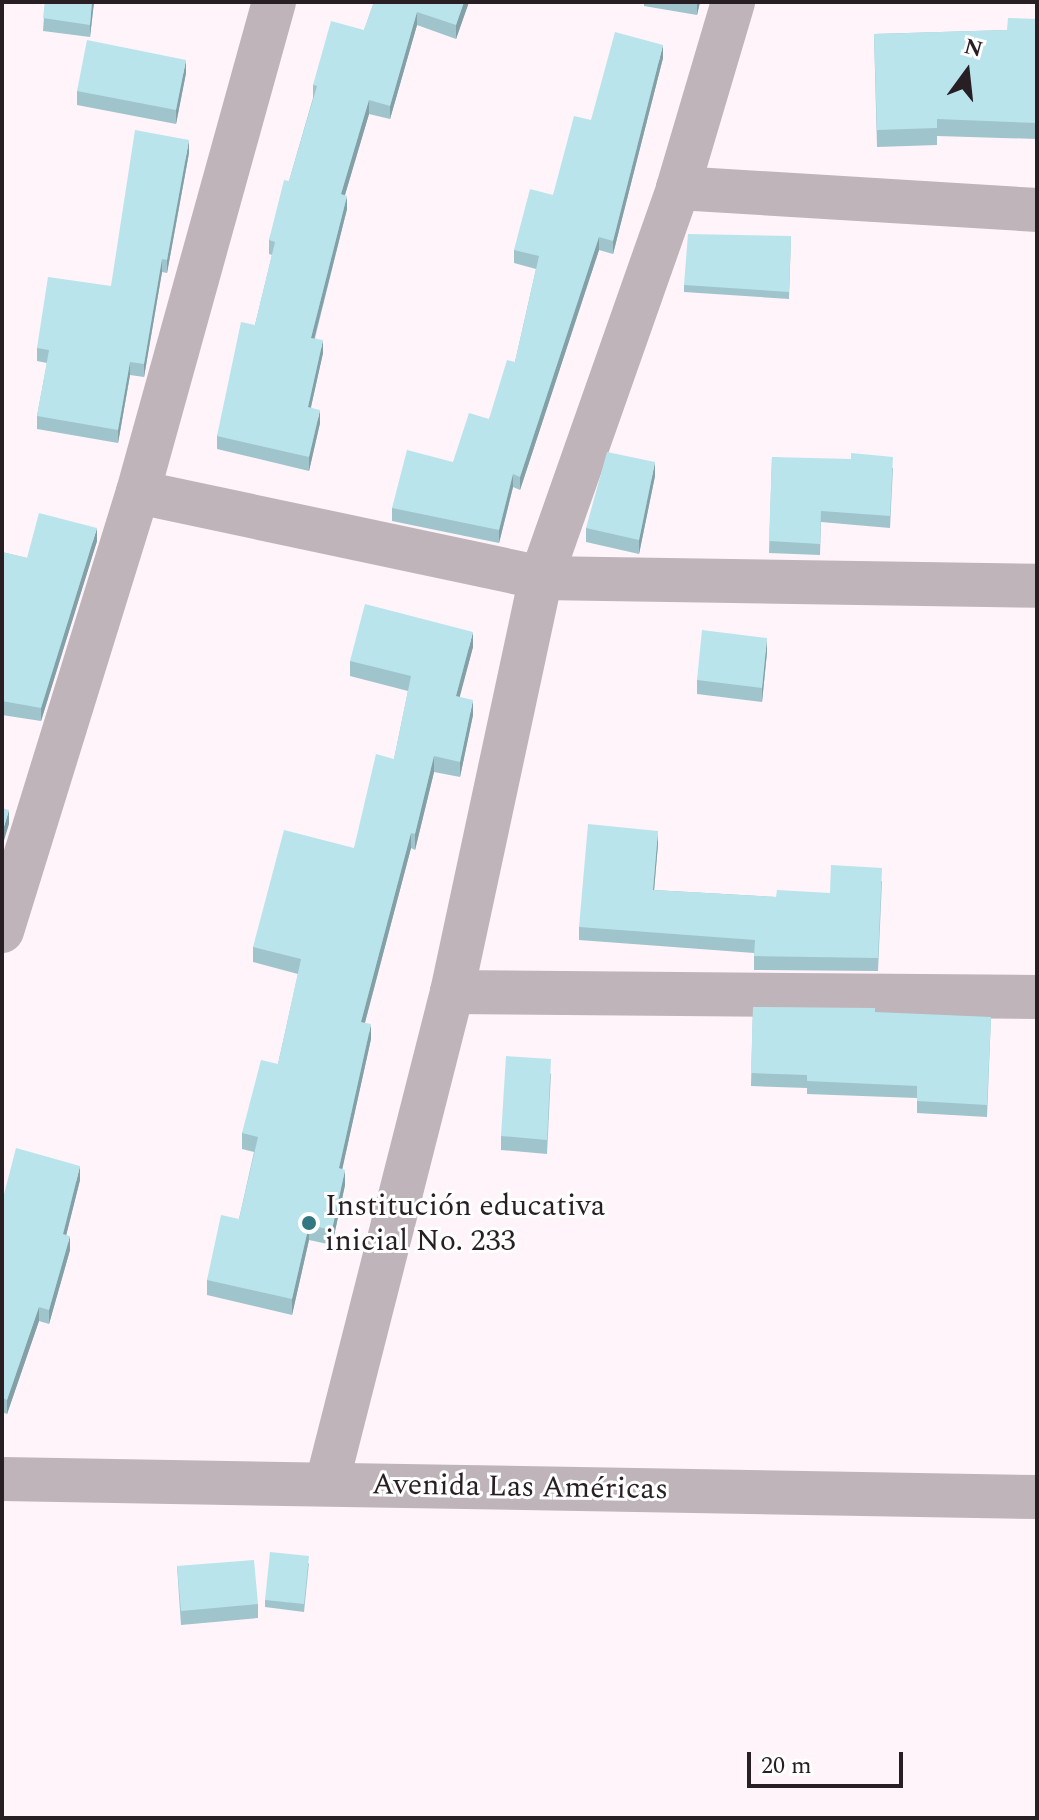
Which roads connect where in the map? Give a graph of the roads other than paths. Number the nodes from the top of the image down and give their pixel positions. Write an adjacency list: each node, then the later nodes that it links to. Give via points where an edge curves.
1 (274, 2): 5 (street)
2 (733, 2): 3 (street)
3 (678, 188): 4 (street); 6 (street)
4 (1037, 210)
5 (138, 492): 6 (street); 8 (street)
6 (541, 578): 7 (street); 9 (street)
7 (1037, 586)
8 (2, 931)
9 (452, 992): 10 (street); 12 (street)
10 (1037, 997)
11 (2, 1479): 12 (street, Avenida Las Américas)
12 (327, 1483): 13 (street, Avenida Las Américas)
13 (1037, 1497)

